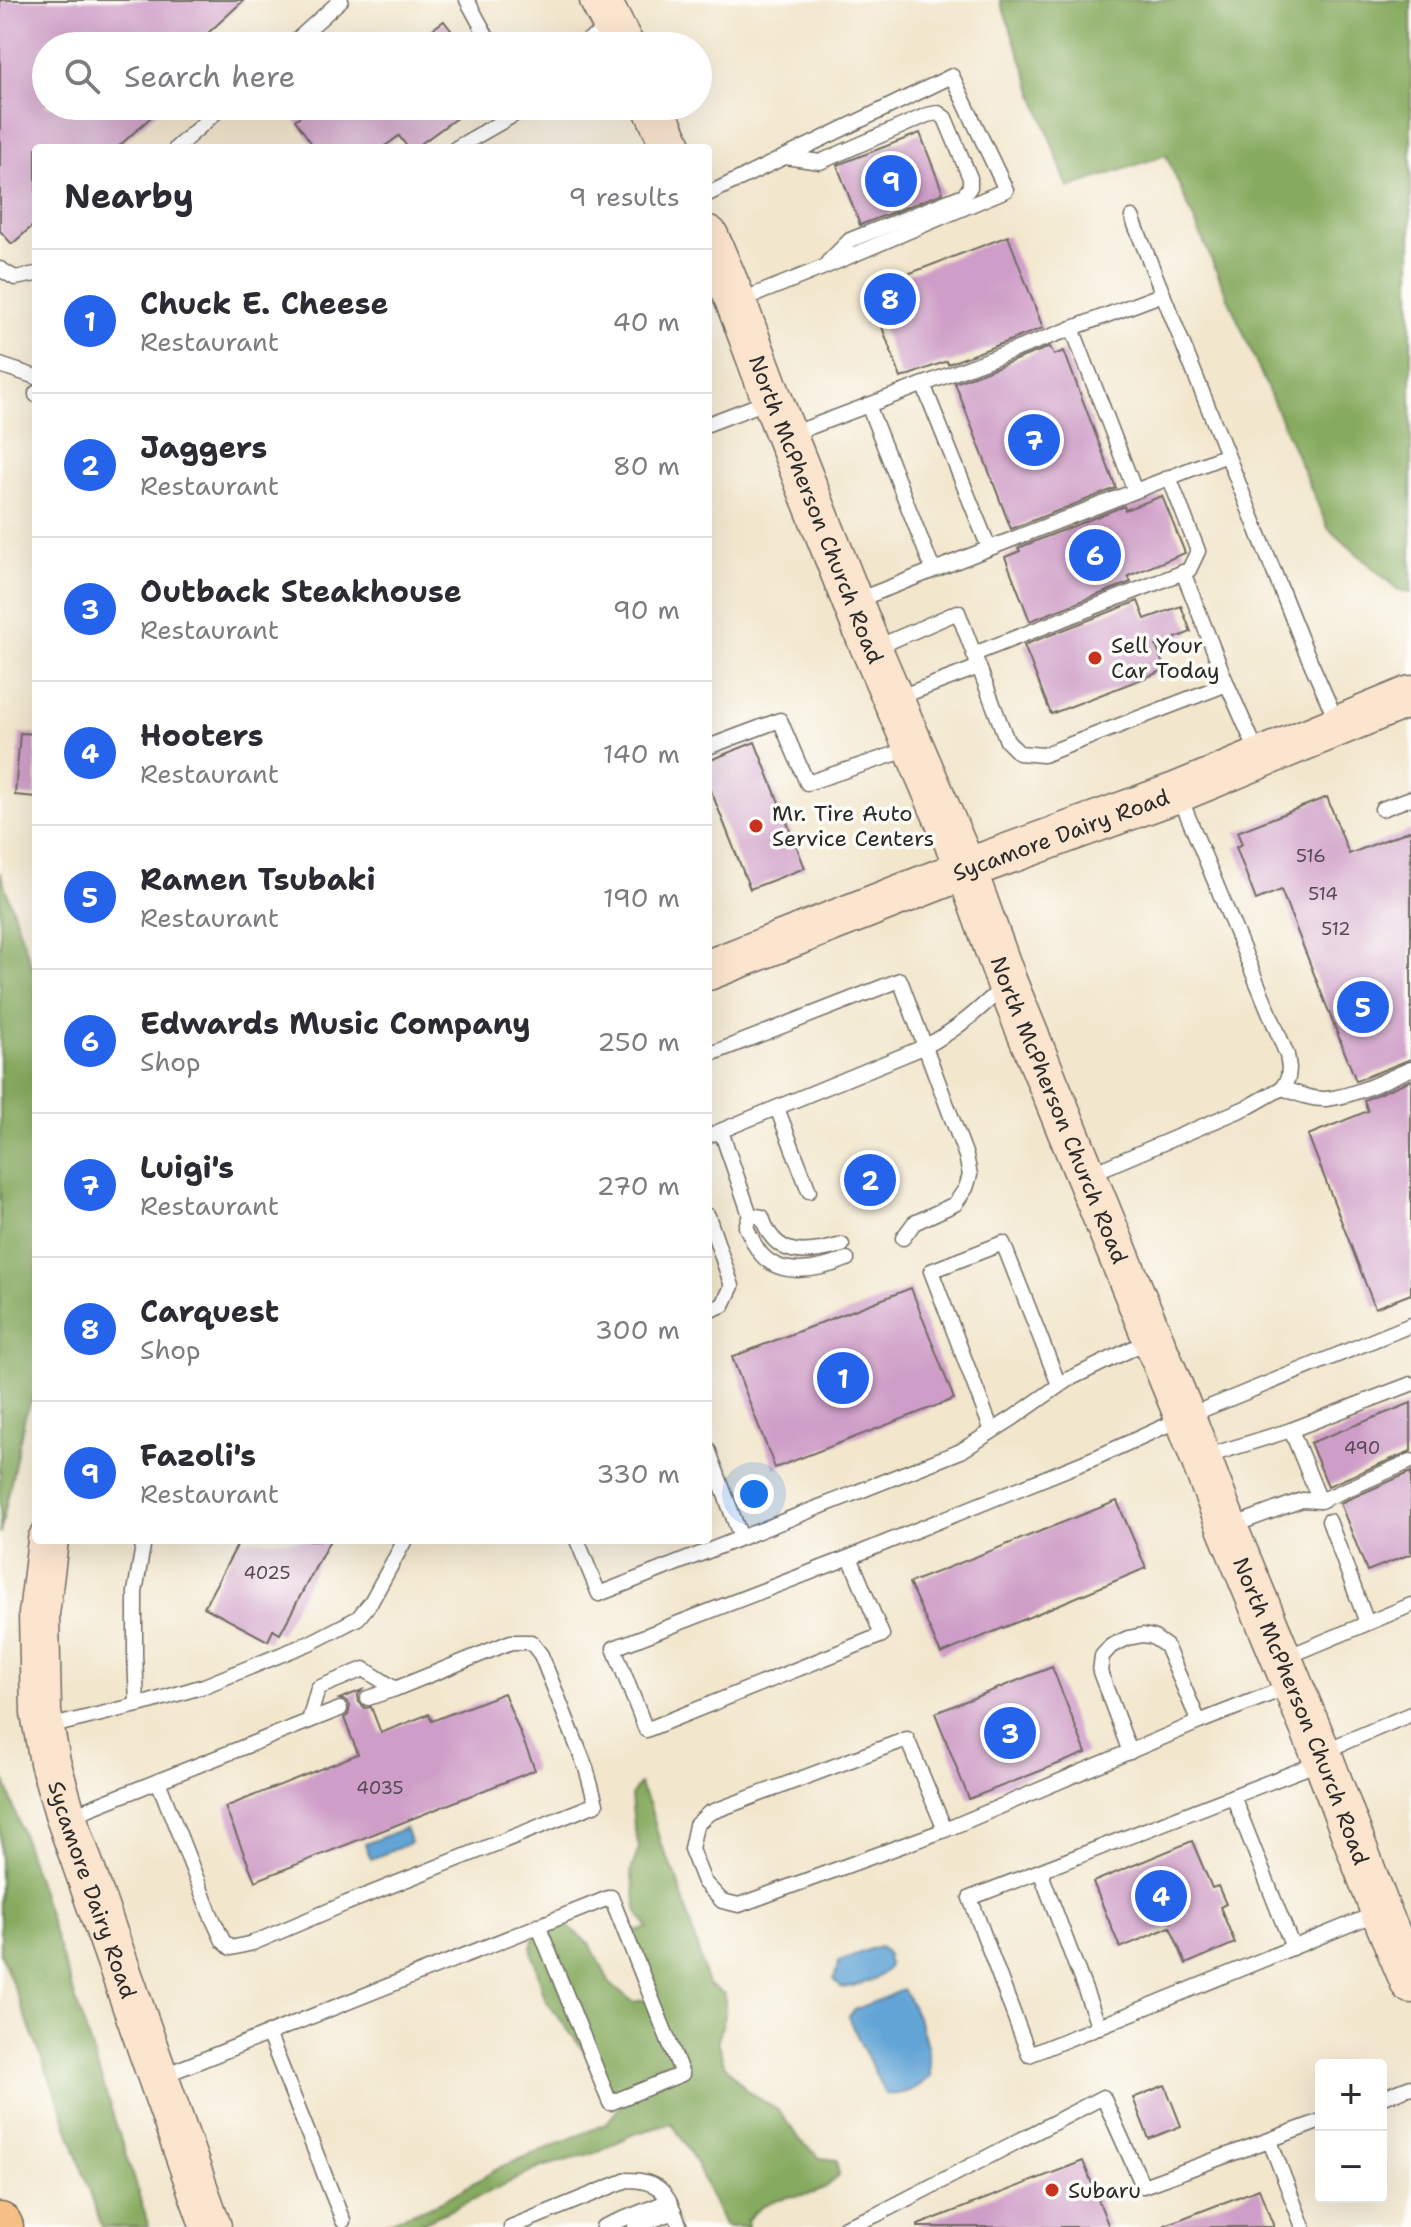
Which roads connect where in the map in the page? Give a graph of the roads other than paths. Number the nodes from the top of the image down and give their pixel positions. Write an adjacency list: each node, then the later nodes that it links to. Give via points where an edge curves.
1 (341, 0): 3 (lane)
2 (467, 0): 4 (lane)
3 (306, 32)
4 (484, 32)
5 (207, 120): 8 (lane)
6 (505, 120): 9 (lane)
7 (659, 120): 10 (main road)
8 (180, 144)
9 (463, 144)
10 (670, 144)
11 (785, 157): 12 (lane); 15 (lane, via 820,162 938,113 945,118 970,178 964,195 850,240); 15 (lane, via 952,76 1006,190)
12 (712, 192)
13 (1132, 217): 18 (lane)
14 (712, 245): 19 (main road, North McPherson Church Road)
15 (822, 268): 19 (lane)
16 (0, 269): 17 (lane, via 15,278)
17 (32, 275)
18 (1163, 294): 20 (lane); 28 (lane)
19 (736, 302): 24 (main road, North McPherson Church Road)
20 (1072, 328): 23 (lane); 30 (lane)
21 (0, 365): 22 (lane)
22 (32, 376)
23 (923, 384): 25 (lane); 31 (lane)
24 (772, 399): 26 (lane); 27 (main road, North McPherson Church Road)
25 (868, 405): 27 (lane); 32 (lane)
26 (712, 422)
27 (786, 436): 34 (main road, North McPherson Church Road)
28 (1227, 455): 29 (lane); 40 (lane)
29 (1169, 477): 30 (lane); 33 (lane, via 1198,551)
30 (1135, 491): 31 (lane)
31 (989, 548): 32 (lane)
32 (933, 570): 34 (lane)
33 (1183, 572): 36 (lane); 37 (lane)
34 (852, 602): 35 (main road, North McPherson Church Road)
35 (871, 650): 36 (lane, via 958,612); 39 (main road, North McPherson Church Road)
36 (976, 660): 37 (lane, via 1007,741 1019,753 1043,755); 39 (lane)
37 (1227, 684): 43 (lane)
38 (1411, 696): 40 (main road, Sycamore Dairy Road)
39 (893, 700): 42 (main road, North McPherson Church Road)
40 (1339, 726): 43 (main road, Sycamore Dairy Road)
41 (712, 746): 42 (lane, via 780,720 807,783)
42 (914, 748): 47 (main road, North McPherson Church Road)
43 (1260, 758): 44 (main road, Sycamore Dairy Road)
44 (1178, 792): 47 (main road, Sycamore Dairy Road); 53 (lane, via 1287,1055 1288,1078)
45 (1411, 798): 46 (lane)
46 (1382, 809)
47 (966, 869): 48 (main road, Sycamore Dairy Road); 49 (main road, North McPherson Church Road)
48 (712, 968)
49 (1007, 983): 50 (lane, via 969,1019); 56 (main road, North McPherson Church Road)
50 (926, 1046): 51 (lane, via 900,980); 54 (lane); 59 (lane, via 970,1175 955,1204)
51 (712, 1053)
52 (1411, 1069): 53 (lane, via 1324,1099)
53 (1282, 1088): 56 (lane)
54 (777, 1108): 55 (lane); 57 (lane)
55 (714, 1134): 62 (lane, via 750,1215 762,1217 772,1238 797,1253)
56 (1086, 1176): 65 (main road, North McPherson Church Road)
57 (809, 1191)
58 (897, 1223): 59 (lane)
59 (914, 1223): 61 (lane)
60 (712, 1228): 63 (lane, via 732,1286 723,1305)
61 (903, 1238)
62 (845, 1252)
63 (712, 1309)
64 (1411, 1325): 68 (lane)
65 (1152, 1339): 67 (lane); 68 (main road, North McPherson Church Road)
66 (1411, 1384): 69 (lane)
67 (1059, 1385): 70 (lane); 70 (lane, via 1003,1243 931,1271)
68 (1185, 1417): 71 (main road, North McPherson Church Road); 82 (lane)
69 (1291, 1430): 71 (lane); 74 (lane)
70 (992, 1431): 77 (lane, via 961,1451)
71 (1200, 1459): 76 (main road, North McPherson Church Road)
72 (712, 1460): 77 (lane)
73 (1411, 1461): 74 (lane)
74 (1320, 1501): 76 (lane, via 1302,1500)
75 (1329, 1521): 84 (lane)
76 (1227, 1527): 85 (main road, North McPherson Church Road)
77 (741, 1538): 81 (lane, via 599,1594)
78 (48, 1544): 93 (main road, Sycamore Dairy Road, via 39,1614)
79 (143, 1544): 88 (lane, via 135,1592)
80 (403, 1544): 88 (lane, via 358,1618 204,1686)
81 (579, 1544)
82 (850, 1557): 82 (lane, via 614,1648 646,1730 882,1635)
83 (1411, 1605): 84 (lane)
84 (1367, 1623): 85 (lane)
85 (1287, 1672): 92 (lane); 95 (main road, North McPherson Church Road)
86 (395, 1689): 87 (lane); 91 (lane, via 364,1669 318,1688); 96 (lane, via 511,1642 531,1642 541,1655 596,1804 231,1948 210,1913)
87 (368, 1698)
88 (137, 1705): 93 (lane)
89 (340, 1709): 91 (lane)
90 (1411, 1714): 95 (lane)
91 (309, 1721): 96 (lane)
92 (1199, 1722): 94 (lane); 94 (lane, via 1166,1646 1153,1637 1128,1638 1102,1656 1100,1672)
93 (44, 1728): 98 (main road, Sycamore Dairy Road)
94 (1130, 1752): 99 (lane)
95 (1322, 1757): 97 (lane); 101 (main road, North McPherson Church Road)
96 (158, 1781): 98 (lane)
97 (1233, 1796): 100 (lane); 103 (lane)
98 (66, 1817): 107 (main road, Sycamore Dairy Road)
99 (945, 1830): 99 (lane, via 739,1905 722,1901 704,1882 691,1849 696,1825 709,1813 907,1739)
100 (1040, 1871): 105 (lane); 105 (lane, via 970,1898 1029,2055)
101 (1381, 1912): 103 (lane); 104 (main road, North McPherson Church Road)
102 (538, 1925): 102 (lane, via 611,1897 682,2074 610,2103); 106 (lane)
103 (1293, 1948): 105 (lane)
104 (1410, 1980)
105 (1099, 2027)
106 (268, 2033): 107 (lane); 113 (lane)
107 (158, 2077): 115 (main road, Sycamore Dairy Road)
108 (1411, 2087): 109 (lane)
109 (1387, 2096)
110 (1315, 2123): 111 (lane)
111 (1270, 2141): 114 (lane, via 1143,2186 1103,2097); 121 (lane)
112 (672, 2207): 116 (lane, via 657,2186 627,2180); 117 (lane); 118 (lane); 119 (lane)
113 (343, 2221)
114 (879, 2221): 120 (lane)
115 (211, 2227)
116 (511, 2227)
117 (603, 2227)
118 (635, 2227)
119 (680, 2227)
120 (845, 2227)
121 (1303, 2227)

